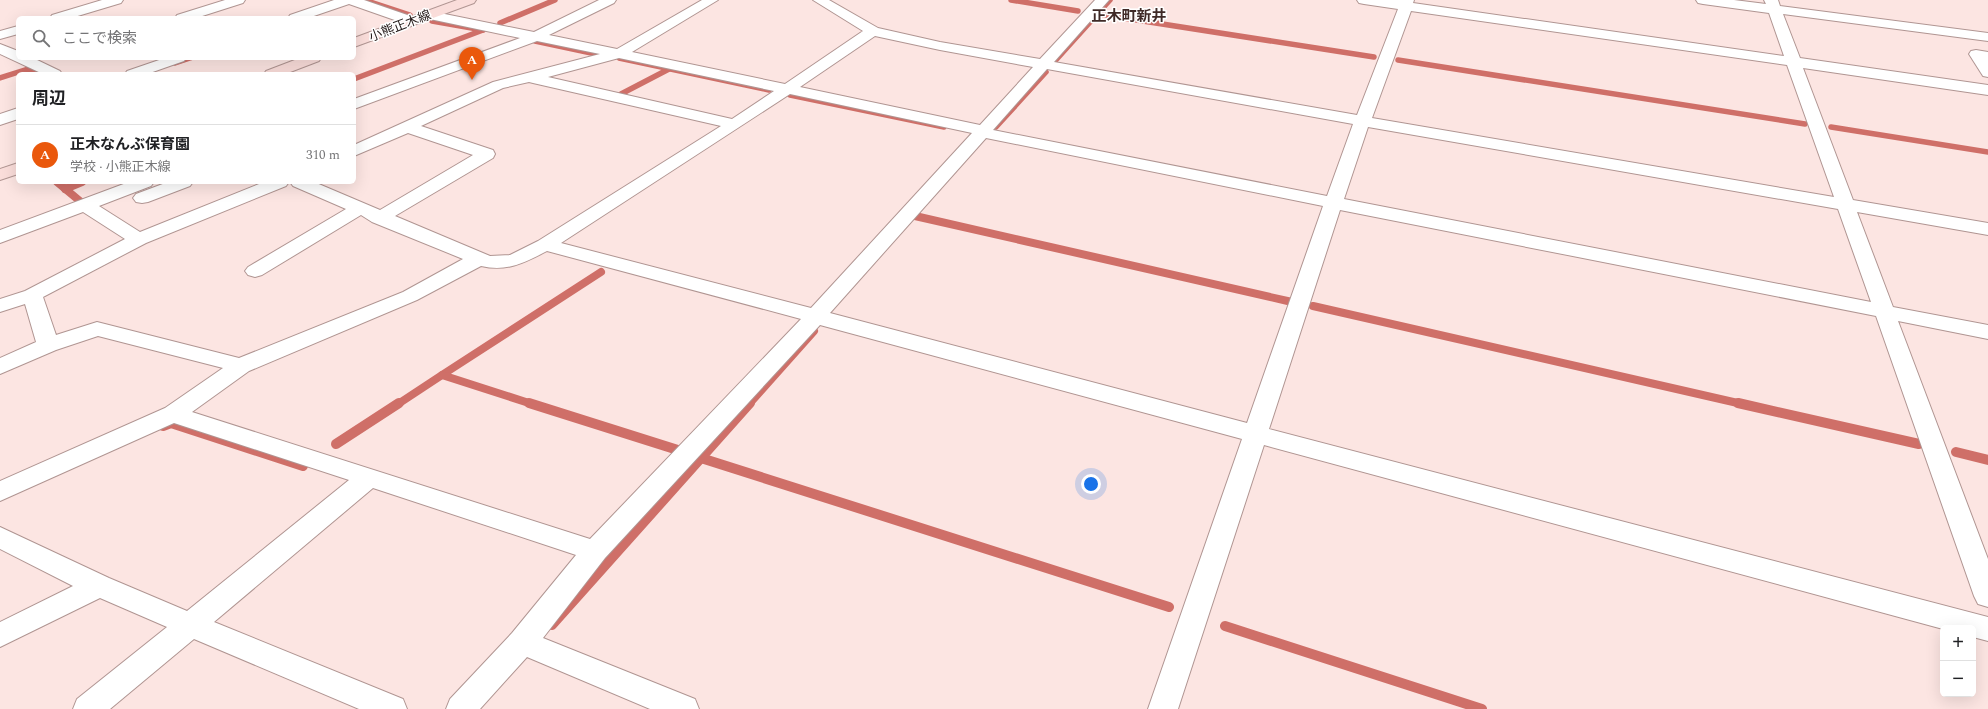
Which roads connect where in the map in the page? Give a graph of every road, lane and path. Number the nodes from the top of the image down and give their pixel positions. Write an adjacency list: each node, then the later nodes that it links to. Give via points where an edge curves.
1 (116, 0): 15 (street)
2 (238, 0): 16 (street)
3 (347, 0): 17 (street)
4 (351, 0): 18 (street)
5 (469, 0): 14 (main road, 小熊正木線)
6 (609, 0): 22 (street)
7 (710, 0): 25 (street)
8 (820, 0): 19 (street)
9 (1102, 0): 33 (street)
10 (1364, 0): 12 (street)
11 (1703, 0): 13 (street)
12 (1407, 3): 31 (street); 44 (street)
13 (1773, 5): 23 (street); 31 (street)
14 (430, 14): 18 (main road, 小熊正木線); 22 (street)
15 (64, 16)
16 (188, 16)
17 (301, 16)
18 (411, 22): 24 (main road, 小熊正木線)
19 (872, 30): 33 (street, via 940,46); 39 (street)
20 (16, 31): 21 (street)
21 (0, 35)
22 (535, 37): 25 (street); 41 (street)
23 (1988, 37)
24 (356, 42)
25 (619, 54): 38 (street); 39 (street)
26 (1988, 56): 37 (street, via 1976,54)
27 (24, 60): 32 (street)
28 (51, 60): 32 (street)
29 (173, 60): 35 (street)
30 (309, 60): 36 (main road)
31 (1794, 62): 40 (street); 56 (street)
32 (36, 65): 34 (street)
33 (1044, 65): 44 (street); 47 (street)
34 (51, 72)
35 (138, 72)
36 (276, 72)
37 (1988, 72)
38 (528, 77): 45 (street); 46 (street, via 498,85)
39 (787, 89): 45 (street); 47 (street)
40 (1988, 90)
41 (356, 103)
42 (16, 115): 43 (street)
43 (0, 120)
44 (1362, 121): 55 (street); 56 (street)
45 (735, 124): 63 (street)
46 (407, 127): 48 (street); 59 (street, via 487,154)
47 (982, 131): 55 (street, via 995,136); 69 (street)
48 (356, 150)
49 (16, 169): 50 (main road)
50 (0, 175)
51 (174, 184): 54 (street)
52 (275, 184): 62 (street)
53 (303, 184): 58 (street)
54 (144, 190): 57 (street)
55 (1334, 204): 68 (street); 75 (street)
56 (1844, 204): 60 (street); 68 (street)
57 (85, 205): 61 (street); 62 (street)
58 (359, 209): 59 (street); 65 (street)
59 (379, 218): 64 (street)
60 (1988, 229)
61 (0, 237)
62 (139, 239): 66 (street)
63 (545, 245): 64 (street, via 514,261 490,262); 69 (street)
64 (478, 258): 72 (street, via 410,296)
65 (254, 271)
66 (32, 295): 67 (street); 71 (street)
67 (0, 306)
68 (1884, 312): 70 (street); 81 (street)
69 (815, 317): 75 (street); 79 (street)
70 (1988, 332)
71 (48, 345): 72 (street, via 97,329); 73 (street)
72 (242, 366): 74 (street)
73 (0, 367)
74 (173, 414): 76 (street); 77 (street)
75 (1257, 433): 83 (street); 90 (street)
76 (369, 478): 79 (street); 82 (street)
77 (0, 492)
78 (0, 538): 80 (street)
79 (594, 551): 85 (street)
80 (99, 586): 82 (street); 84 (street)
81 (1988, 596)
82 (191, 624): 86 (street); 87 (street)
83 (1988, 630)
84 (0, 635)
85 (522, 642): 88 (street); 89 (street)
86 (88, 709)
87 (392, 709)
88 (461, 709)
89 (684, 709)
90 (1163, 709)

